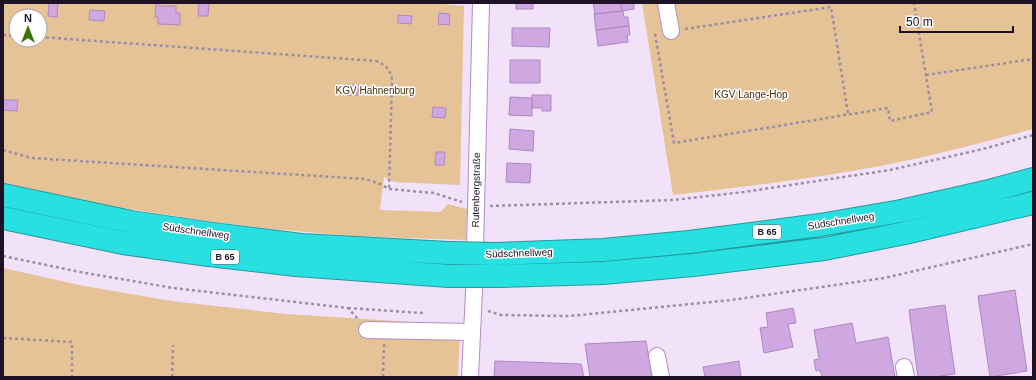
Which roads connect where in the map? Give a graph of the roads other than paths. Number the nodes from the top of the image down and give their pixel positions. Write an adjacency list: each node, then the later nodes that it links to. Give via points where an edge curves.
1 (481, 3): 9 (street, Rutenbergstraße)
2 (666, 3): 3 (street)
3 (671, 31)
4 (1033, 179): 5 (highway, Südschnellweg / B 65, bridge, via 901,211 820,225 603,250 497,254 301,245 131,222)
5 (3, 195)
6 (1033, 203): 7 (highway, B 65, bridge, via 905,233 824,248 678,267 603,273 500,276 449,276 296,265 209,255 123,243)
7 (3, 218)
8 (367, 330): 9 (street)
9 (472, 332): 11 (street, Rutenbergstraße)
10 (657, 356): 12 (street)
11 (470, 377)
12 (661, 377)

